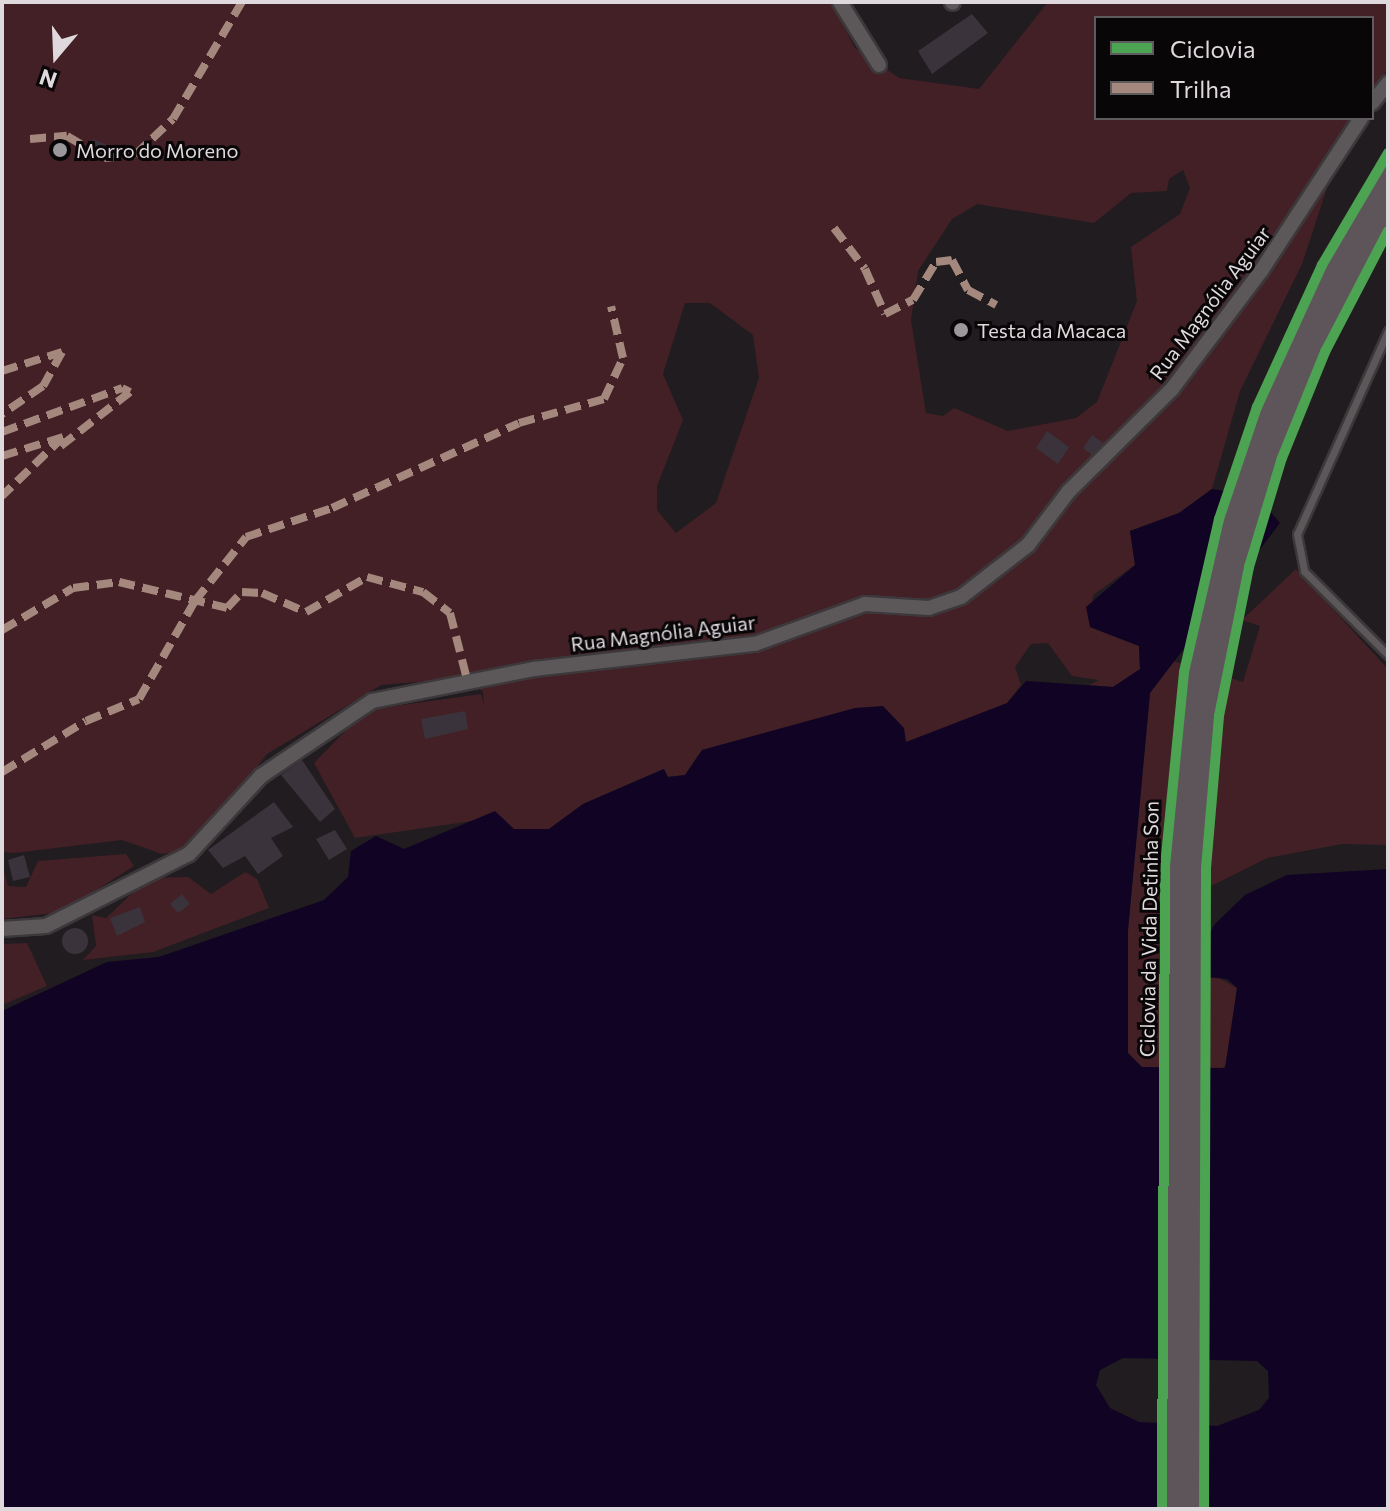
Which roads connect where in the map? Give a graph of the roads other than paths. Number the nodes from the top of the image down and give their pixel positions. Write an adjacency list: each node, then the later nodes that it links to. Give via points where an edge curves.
1 (840, 2): 2 (street)
2 (879, 65)
3 (1388, 83): 4 (street)
4 (1374, 100)
5 (1360, 120): 10 (street, Rua Magnólia Aguiar, via 1261,271 1172,389 1069,491 1028,545 961,597 929,608 865,604 755,644 534,669 372,701 261,776 189,854 56,922)
6 (1388, 175): 11 (main road, via 1327,282 1268,412 1220,560 1196,674 1177,867)
7 (1388, 210): 12 (main road, via 1332,313 1272,454 1235,577 1210,702 1195,868)
8 (1388, 331): 9 (lane, via 1297,534 1304,571)
9 (1388, 655)
10 (2, 929)
11 (1174, 1509)
12 (1192, 1509)

